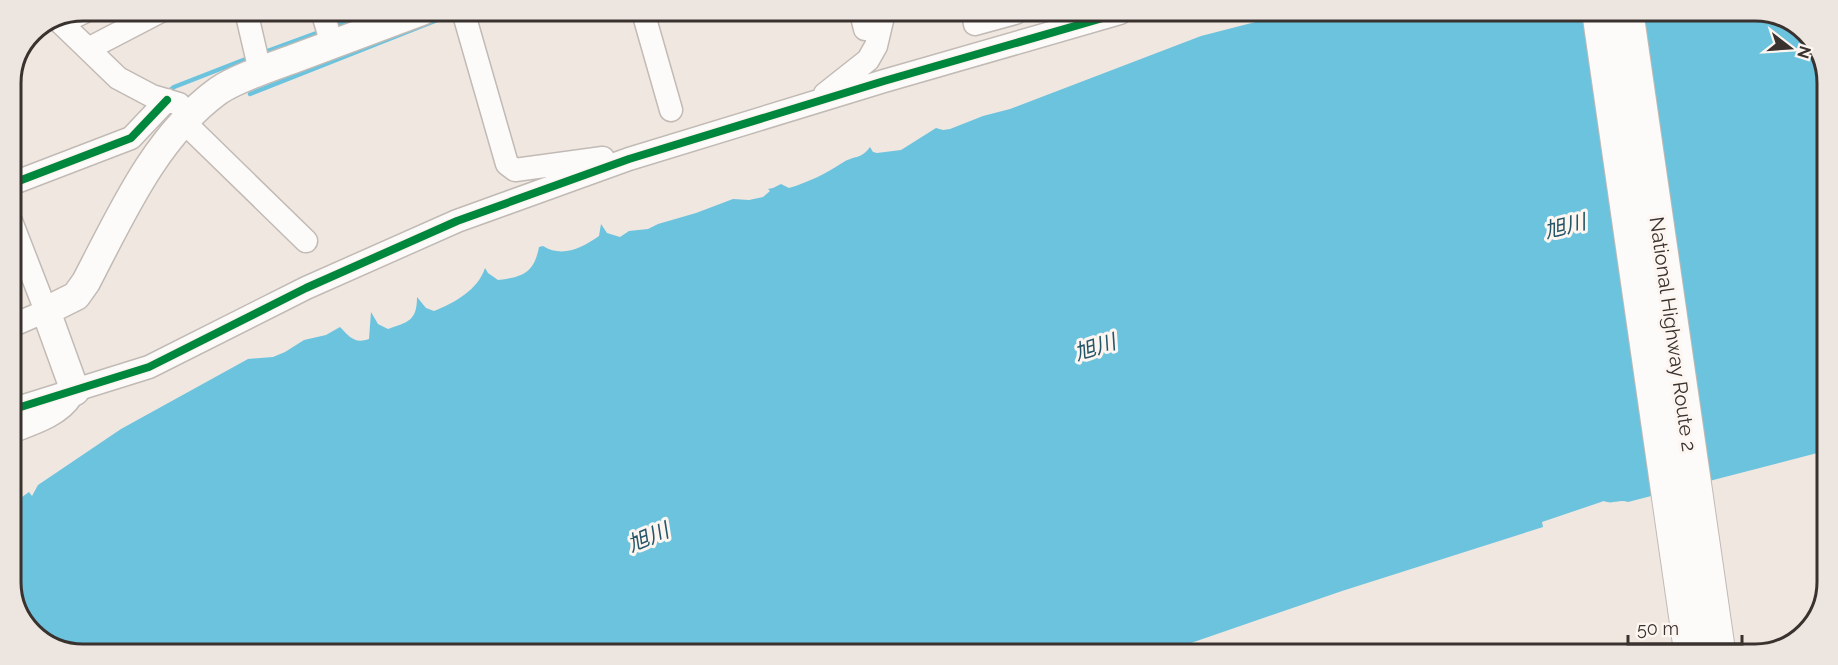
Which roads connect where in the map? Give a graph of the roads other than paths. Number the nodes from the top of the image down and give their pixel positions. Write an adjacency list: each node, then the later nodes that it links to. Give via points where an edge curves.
1 (142, 21): 12 (street)
2 (248, 21): 13 (street)
3 (368, 21): 11 (main road)
4 (466, 21): 18 (street, via 507,164 515,170 601,158)
5 (646, 21): 16 (street)
6 (883, 21): 15 (street, via 868,60)
7 (1092, 21): 15 (street)
8 (1600, 21): 27 (highway, National Highway Route 2)
9 (1628, 21): 28 (highway, National Highway Route 2)
10 (63, 25): 12 (street)
11 (327, 28): 13 (main road)
12 (88, 49): 14 (street, via 118,78)
13 (258, 61): 17 (main road)
14 (163, 99): 17 (street); 19 (street, via 130,138)
15 (812, 105): 18 (street)
16 (671, 110)
17 (191, 116): 20 (street); 22 (main road, via 148,168 76,296)
18 (628, 159): 24 (street, via 457,221 306,288 148,367)
19 (21, 180)
20 (306, 241)
21 (21, 247): 22 (street)
22 (46, 311): 23 (street); 24 (main road)
23 (21, 322)
24 (75, 391): 25 (street); 26 (street, via 66,406)
25 (21, 407)
26 (21, 428)
27 (1690, 644)
28 (1718, 644)

